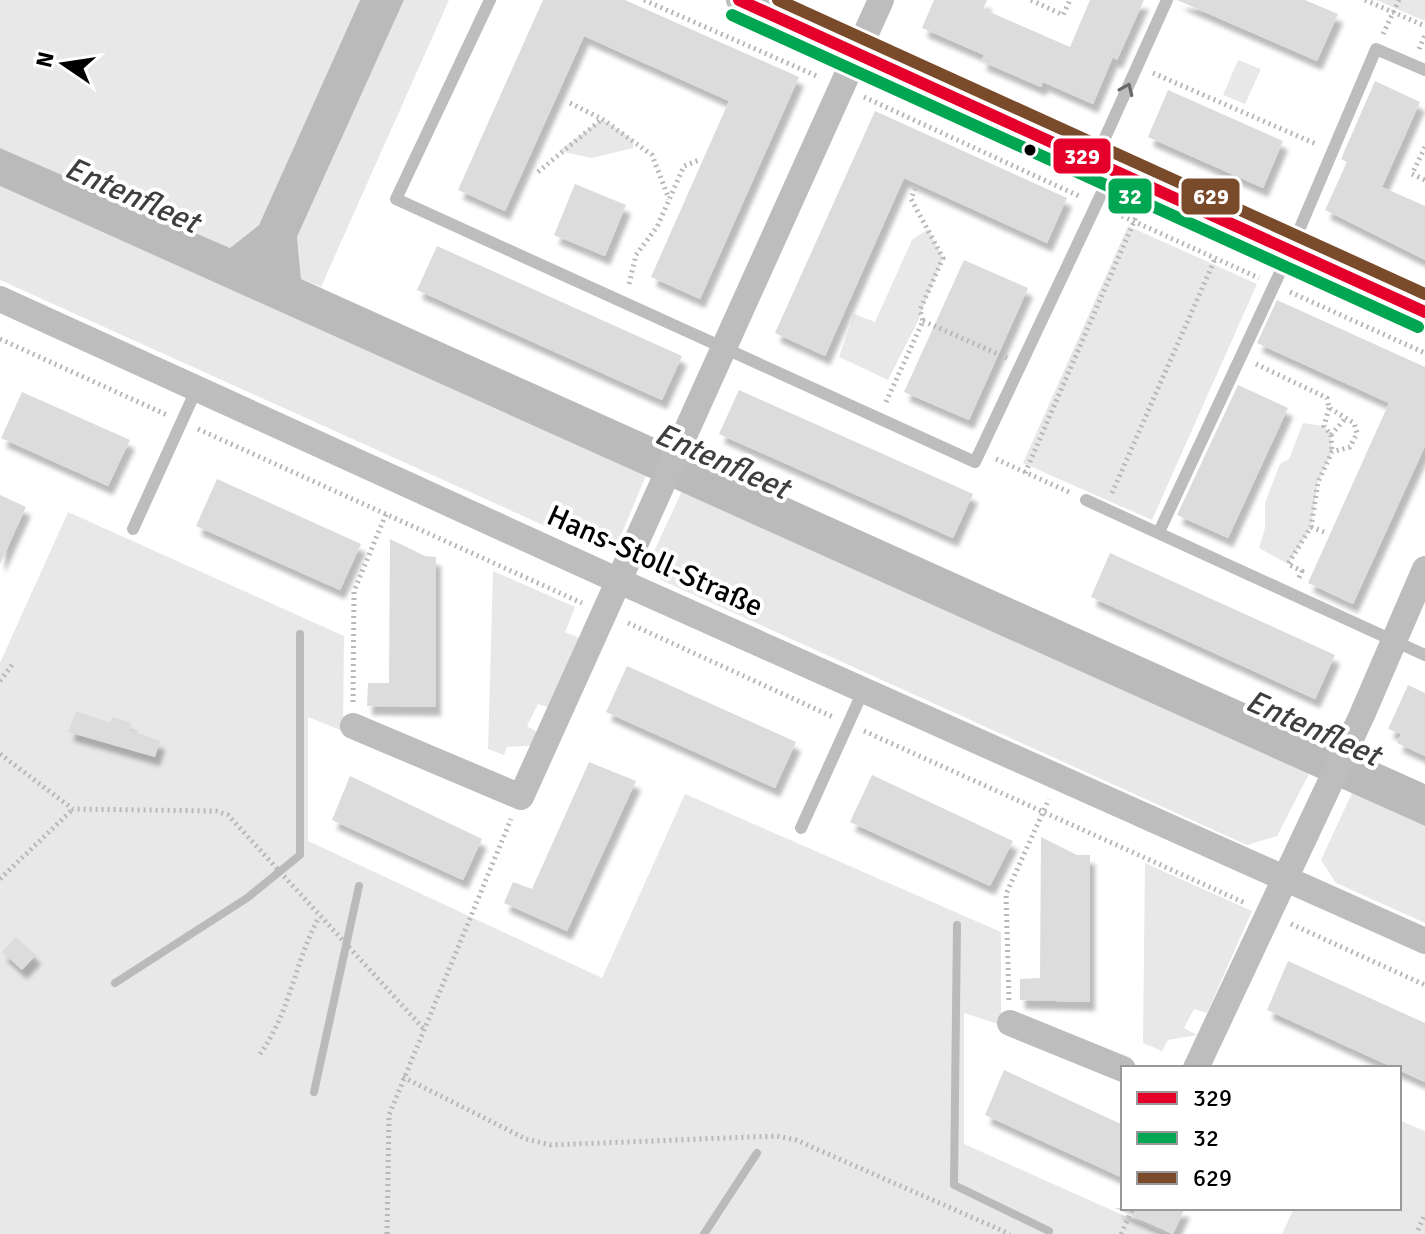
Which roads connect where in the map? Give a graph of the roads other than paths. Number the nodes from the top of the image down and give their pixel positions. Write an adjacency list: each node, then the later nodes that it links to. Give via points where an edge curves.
1 (490, 0): 11 (lane, via 396,199)
2 (739, 0): 5 (street)
3 (881, 0): 5 (street)
4 (1167, 0): 7 (lane, one-way to 4, via 1137,66)
5 (856, 53): 7 (street); 11 (street)
6 (1425, 70): 8 (lane, via 1376,49)
7 (1104, 164): 8 (street); 11 (lane, via 1097,204 975,462)
8 (1291, 249): 10 (street); 15 (lane)
9 (3, 308): 12 (street, Hans-Stoll-Straße)
10 (1425, 312)
11 (724, 346): 17 (street)
12 (197, 388): 14 (lane); 17 (street, Hans-Stoll-Straße)
13 (1086, 500): 15 (lane)
14 (133, 529)
15 (1159, 532): 18 (lane)
16 (1425, 569): 18 (street)
17 (619, 581): 20 (street, Hans-Stoll-Straße); 21 (street, via 521,797)
18 (1394, 641): 19 (lane); 23 (street)
19 (1425, 655)
20 (864, 689): 22 (lane); 23 (street, Hans-Stoll-Straße)
21 (353, 726)
22 (801, 828)
23 (1285, 879): 24 (street, Hans-Stoll-Straße); 26 (street)
24 (1425, 941)
25 (1010, 1023): 27 (street)
26 (1197, 1066)
27 (1121, 1068)

